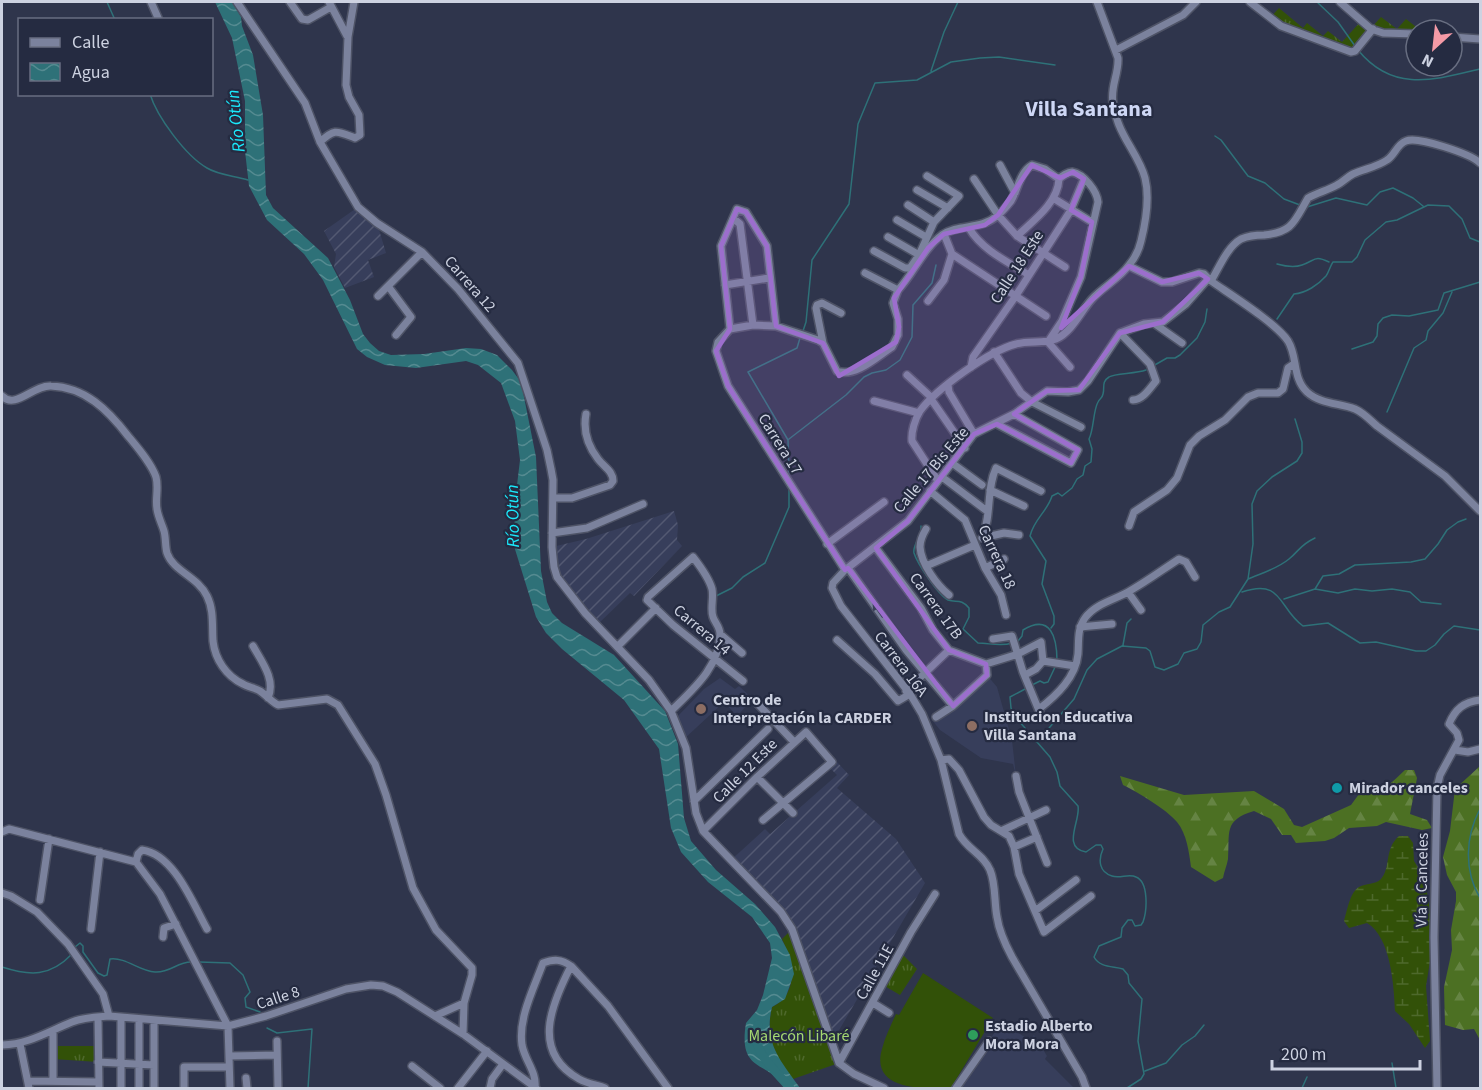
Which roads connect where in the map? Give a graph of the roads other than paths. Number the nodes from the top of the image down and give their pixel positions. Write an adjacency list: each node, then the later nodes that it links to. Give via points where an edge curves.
1 (151, 2): 10 (street)
2 (237, 2): 17 (street, Carrera 12, via 305,103)
3 (291, 2): 9 (street, via 302,19 308,20)
4 (354, 2): 13 (street)
5 (1196, 2): 16 (street, via 1183,15)
6 (1250, 2): 11 (street, via 1281,26 1353,52)
7 (1340, 2): 11 (street)
8 (1100, 3): 16 (street)
9 (330, 4): 13 (street)
10 (158, 18)
11 (1373, 30): 12 (street)
12 (1404, 34)
13 (348, 37): 17 (street, via 346,85 359,115 360,135 355,138 336,131)
14 (1464, 38): 15 (street)
15 (1480, 39)
16 (1116, 50): 45 (street, via 1119,67 1113,99 1119,125 1147,190 1140,244)
17 (320, 142): 41 (street, Carrera 12, via 358,207)
18 (1480, 163): 50 (street, via 1455,151 1407,140 1385,162 1308,198 1302,211 1281,233 1241,239)
19 (1000, 165): 25 (street)
20 (927, 176): 28 (street, via 958,195)
21 (974, 179): 30 (street)
22 (1059, 179): 23 (street, via 1073,172); 25 (street, via 1032,165); 26 (street)
23 (1084, 179): 29 (street, Calle 18 Este); 34 (street, via 1097,195)
24 (917, 190): 28 (street)
25 (1015, 193): 30 (street)
26 (1053, 198): 29 (street); 37 (street)
27 (908, 205): 33 (street)
28 (948, 208): 33 (street)
29 (1071, 210): 34 (street); 42 (street, Calle 18 Este)
30 (998, 215): 35 (street, via 985,225); 37 (street)
31 (733, 218): 49 (street, via 735,211 741,209 752,220 767,246); 51 (street, via 740,224); 52 (street, via 721,246)
32 (897, 220): 39 (street)
33 (934, 222): 39 (street)
34 (1092, 222): 67 (street, via 1081,277)
35 (969, 228): 36 (street); 48 (street, via 986,247)
36 (944, 234): 43 (street); 44 (street)
37 (1017, 236): 42 (street)
38 (888, 237): 44 (street)
39 (926, 237): 44 (street)
40 (873, 251): 44 (street, via 908,269)
41 (422, 252): 53 (street); 94 (street, Carrera 12, via 458,289 518,363 547,450)
42 (1043, 253): 46 (street); 48 (street, Calle 18 Este)
43 (952, 254): 56 (street); 57 (street, via 944,280)
44 (921, 256): 54 (street)
45 (1129, 266): 50 (street, via 1162,282 1199,273); 67 (street, via 1092,299 1069,329)
46 (1065, 267)
47 (864, 273): 54 (street)
48 (1029, 275): 56 (street, Calle 18 Este)
49 (769, 278): 51 (street); 62 (street)
50 (1210, 280): 60 (street, via 1174,316); 71 (street, via 1281,332 1290,344)
51 (749, 281): 52 (street); 61 (street)
52 (725, 285): 63 (street)
53 (388, 286): 55 (street); 65 (street, via 411,317)
54 (898, 290): 68 (street, via 893,303 898,335 892,347 845,374 837,371)
55 (378, 296)
56 (1015, 297): 59 (street); 66 (street, Calle 18 Este)
57 (928, 301)
58 (841, 313): 68 (street, via 822,303 817,305)
59 (1046, 316)
60 (1155, 324): 64 (street); 69 (street)
61 (753, 325): 62 (street); 63 (street)
62 (776, 326): 68 (street)
63 (730, 329): 104 (street, Carrera 17, via 718,342 716,351 728,386)
64 (1120, 333): 78 (street, via 1150,364 1156,381 1142,397); 80 (street, Calle 17 Bis Este, via 1079,390 1047,391)
65 (396, 335)
66 (984, 340): 70 (street); 72 (street, Calle 18 Este)
67 (1048, 342): 70 (street, via 1017,343); 73 (street)
68 (823, 343)
69 (1182, 343)
70 (996, 351): 72 (street); 80 (street, via 1021,393)
71 (1294, 364): 99 (street, via 1307,392 1367,416 1445,476); 100 (street, via 1288,368 1283,389 1278,393 1248,397 1226,420 1199,436 1190,446 1178,478 1134,513)
72 (971, 367): 75 (street)
73 (1070, 367)
74 (907, 375): 77 (street)
75 (948, 385): 77 (street); 86 (street)
76 (2, 396): 136 (street, via 12,402 34,389 50,386 76,391 92,398 127,434 156,476 157,509 170,560 200,584 207,596 220,663 232,677)
77 (931, 398): 81 (street); 87 (street)
78 (1133, 400)
79 (874, 401): 81 (street)
80 (1032, 402): 83 (street, Calle 17 Bis Este); 85 (street)
81 (919, 413): 89 (street, via 912,441)
82 (586, 414): 94 (street, via 584,425 589,442 611,472 613,482 572,498)
83 (1014, 414): 84 (street, Calle 17 Bis Este); 84 (street, via 1078,450 1071,464)
84 (998, 424): 86 (street, Calle 17 Bis Este)
85 (1081, 427)
86 (974, 435): 87 (street, Calle 17 Bis Este)
87 (965, 448): 88 (street, Calle 17 Bis Este)
88 (952, 463): 89 (street, Calle 17 Bis Este); 90 (street)
89 (940, 479): 92 (street, Calle 17 Bis Este); 98 (street)
90 (982, 485)
91 (990, 490): 93 (street, via 998,467); 97 (street); 98 (street)
92 (930, 491): 105 (street, Carrera 18, via 963,518); 106 (street, Calle 17 Bis Este, via 908,521)
93 (1041, 491)
94 (553, 498): 102 (street, Carrera 12)
95 (884, 502): 104 (street)
96 (644, 504): 102 (street, via 587,528)
97 (1024, 506)
98 (987, 511): 103 (street, via 982,538 1004,533)
99 (1480, 511)
100 (1129, 526)
101 (926, 529): 108 (street, via 920,544)
102 (552, 533): 124 (street, Carrera 12, via 557,577)
103 (1019, 535)
104 (827, 544): 110 (street, Carrera 17)
105 (975, 544): 108 (street); 109 (street, Carrera 18)
106 (876, 548): 110 (street, Calle 17 Bis Este); 125 (street, Carrera 17B)
107 (1004, 559): 109 (street)
108 (927, 566): 114 (street)
109 (986, 568): 117 (street, Carrera 18, via 1001,595)
110 (846, 569): 112 (street, Calle 17 Bis Este); 132 (street, Carrera 17, one-way to 110)
111 (1195, 577): 113 (street, via 1186,562 1179,559)
112 (832, 588): 135 (street, Carrera 16A, via 841,606)
113 (1128, 592): 116 (street); 119 (street, via 1090,613)
114 (949, 596)
115 (656, 608): 120 (street, Carrera 14, via 647,598 693,557 712,590 713,617); 124 (street); 128 (street, Carrera 14)
116 (1140, 610)
117 (1006, 615)
118 (1112, 624): 119 (street)
119 (1080, 627): 131 (street)
120 (720, 634): 126 (street); 128 (street)
121 (993, 639): 127 (street, via 1012,636)
122 (837, 640): 135 (street, via 875,674 893,697 901,702)
123 (253, 646): 136 (street, via 269,676 272,690)
124 (618, 646): 140 (street, Carrera 12, via 650,680)
125 (949, 650): 130 (street, Carrera 17B); 132 (street)
126 (742, 653)
127 (1018, 654): 129 (street, via 1041,642); 130 (street); 133 (street)
128 (714, 660): 134 (street, Carrera 14); 140 (street)
129 (1043, 661): 131 (street); 133 (street)
130 (986, 664): 139 (street, via 987,675)
131 (1075, 666): 133 (street, via 1061,689 1039,711)
132 (925, 674): 135 (street); 139 (street, Carrera 17)
133 (1024, 675)
134 (743, 681)
135 (908, 692): 146 (street, Carrera 16A)
136 (268, 699): 175 (street, via 278,705 331,700 349,720 375,764 413,888 436,930 472,968)
137 (1480, 700): 145 (street, via 1454,712 1449,724 1459,740)
138 (757, 704): 143 (street)
139 (953, 706): 141 (street)
140 (671, 711): 149 (street, Carrera 12, via 686,748)
141 (936, 717)
142 (768, 729): 149 (street)
143 (794, 742): 148 (street, Calle 12 Este); 150 (street, Calle 12 Este, via 806,732 832,762)
144 (1480, 748): 145 (street, via 1468,752)
145 (1455, 750): 222 (street, Vía a Canceles, via 1437,788)
146 (941, 760): 156 (street, via 949,759 959,770 984,817); 221 (street, Carrera 16A, via 959,834 985,860 990,871 1003,938)
147 (1016, 776): 153 (street)
148 (757, 777): 150 (street); 155 (street, Calle 12 Este)
149 (694, 801): 155 (street, Carrera 12)
150 (783, 803): 152 (street); 154 (street)
151 (1046, 810): 153 (street)
152 (793, 813)
153 (1029, 818): 156 (street); 158 (street)
154 (763, 820)
155 (703, 831): 196 (street, via 781,912 792,929)
156 (1001, 831): 160 (street, via 1009,836)
157 (2, 832): 159 (street, via 9,829)
158 (1036, 837): 160 (street); 163 (street)
159 (50, 839): 161 (street); 168 (street)
160 (1014, 847): 169 (street, via 1019,874)
161 (100, 852): 162 (street); 171 (street)
162 (136, 861): 170 (street); 172 (street, via 142,850 149,851 171,867)
163 (1047, 863)
164 (1076, 880): 169 (street)
165 (2, 893): 178 (street, via 37,912 68,944 103,994)
166 (935, 894): 176 (street, Calle 11E)
167 (1091, 896): 169 (street, via 1044,932)
168 (40, 900)
169 (1035, 911)
170 (176, 924): 173 (street, via 165,925); 184 (street)
171 (91, 929)
172 (207, 929)
173 (163, 937)
174 (571, 966): 206 (street, via 564,961 543,963 522,1024 522,1045 536,1078); 218 (street, via 557,993 548,1027 550,1045 567,1071); 219 (street, via 608,1006)
175 (464, 1003): 179 (street); 186 (street)
176 (873, 1003): 177 (street); 196 (street, Calle 11E)
177 (889, 1013)
178 (109, 1016): 180 (street, Calle 8); 181 (street, Calle 8)
179 (435, 1016): 184 (street, Calle 8, via 397,992 371,985 346,988); 186 (street, Calle 8)
180 (98, 1017): 185 (street, Calle 8, via 74,1021); 194 (street)
181 (122, 1017): 182 (street, Calle 8); 195 (street)
182 (139, 1019): 183 (street, Calle 8); 197 (street)
183 (154, 1021): 184 (street, Calle 8); 199 (street)
184 (228, 1026): 193 (street)
185 (52, 1031): 189 (street, Calle 8); 203 (street)
186 (463, 1034): 191 (street, Calle 8)
187 (277, 1041): 192 (street)
188 (989, 1041): 220 (street)
189 (20, 1044): 190 (street, Calle 8); 204 (street)
190 (2, 1045)
191 (487, 1051): 198 (street, Calle 8); 216 (street)
192 (277, 1055): 193 (street); 214 (street)
193 (229, 1056): 201 (street)
194 (98, 1062): 195 (street); 205 (street)
195 (120, 1063): 197 (street); 208 (street)
196 (839, 1063): 207 (street)
197 (138, 1064): 199 (street); 209 (street)
198 (503, 1064): 206 (street, Calle 8); 217 (street)
199 (154, 1065): 210 (street)
200 (412, 1066): 215 (street)
201 (229, 1067): 211 (street, via 184,1067); 212 (street)
202 (246, 1078): 213 (street)
203 (53, 1082): 204 (street); 205 (street)
204 (28, 1085)
205 (99, 1085)
206 (536, 1088)
207 (883, 1088)
208 (121, 1089)
209 (139, 1089)
210 (154, 1089)
211 (184, 1089)
212 (230, 1089)
213 (247, 1089)
214 (278, 1089)
215 (440, 1089)
216 (458, 1089)
217 (490, 1089)
218 (605, 1089)
219 (668, 1089)
220 (956, 1089)
221 (1086, 1089)
222 (1437, 1089)

